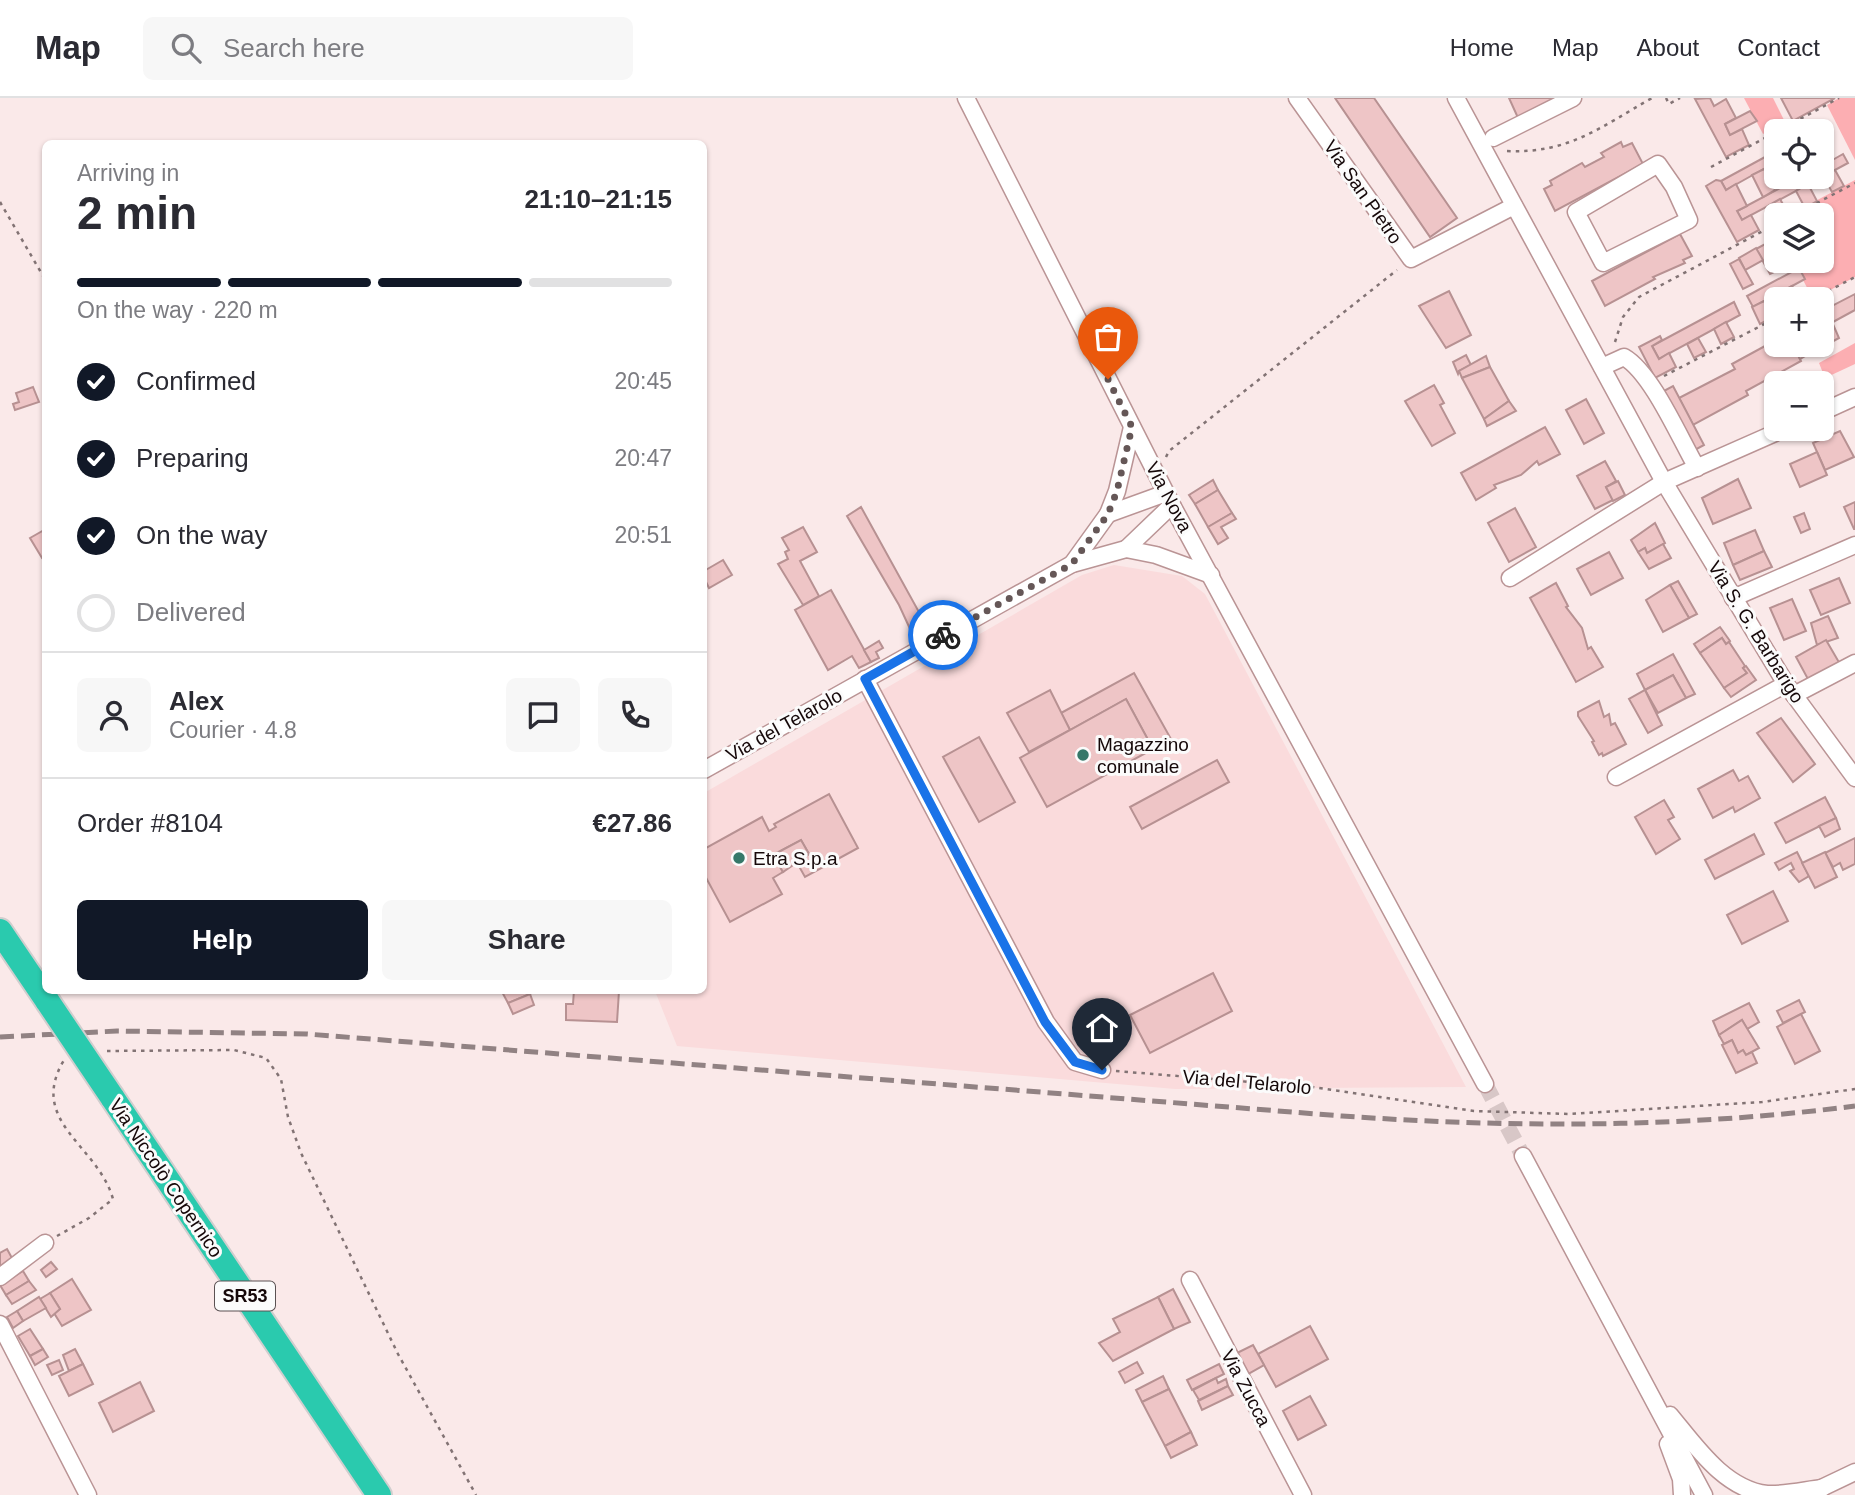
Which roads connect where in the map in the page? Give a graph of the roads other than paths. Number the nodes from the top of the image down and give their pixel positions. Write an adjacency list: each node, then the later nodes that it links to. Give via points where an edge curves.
1 (966, 98): 11 (street, Via Nova)
2 (1297, 98): 6 (street, Via San Pietro, via 1411,259)
3 (1455, 98): 6 (street)
4 (1573, 98): 5 (street)
5 (1493, 138)
6 (1514, 206): 8 (street)
7 (1603, 263): 7 (street, via 1576,212 1658,164 1689,220)
8 (1599, 361): 13 (street, via 1624,357 1635,363); 14 (street)
9 (1855, 397): 10 (street)
10 (1834, 407)
11 (1132, 427): 15 (street, Via Nova); 16 (street)
12 (1764, 438): 13 (street)
13 (1697, 468): 14 (street)
14 (1664, 482): 21 (street); 22 (street, Via S. G. Barbarigo)
15 (1169, 499): 16 (street); 18 (street); 20 (street, Via Nova)
16 (1108, 514): 19 (street)
17 (1855, 545): 22 (street)
18 (1126, 549): 19 (street); 20 (street)
19 (1072, 564): 24 (street, Via del Telarolo)
20 (1211, 575): 33 (street, Via Nova)
21 (1510, 578)
22 (1733, 598): 25 (street, Via S. G. Barbarigo)
23 (1855, 663): 25 (street)
24 (865, 679): 26 (street, Via del Telarolo); 32 (street, Via del Telarolo, via 1045,1022 1075,1062)
25 (1790, 690): 27 (street); 28 (street, Via S. G. Barbarigo)
26 (707, 768)
27 (1616, 777)
28 (1855, 778)
29 (0, 931): 30 (highway, Via Niccolò Copernico / SR53, bridge)
30 (42, 993)
31 (43, 994): 43 (highway, Via Niccolò Copernico / SR53, bridge)
32 (1102, 1070)
33 (1485, 1084)
34 (1523, 1156): 39 (street)
35 (45, 1242): 36 (street)
36 (0, 1277)
37 (1190, 1280): 44 (street, Via Zucca)
38 (0, 1324): 42 (street)
39 (1647, 1386): 41 (street, via 1710,1463 1744,1486 1767,1494); 45 (street, via 1681,1479); 46 (street)
40 (1855, 1472): 41 (street)
41 (1814, 1493)
42 (88, 1495)
43 (379, 1495)
44 (1303, 1495)
45 (1682, 1495)
46 (1704, 1495)

